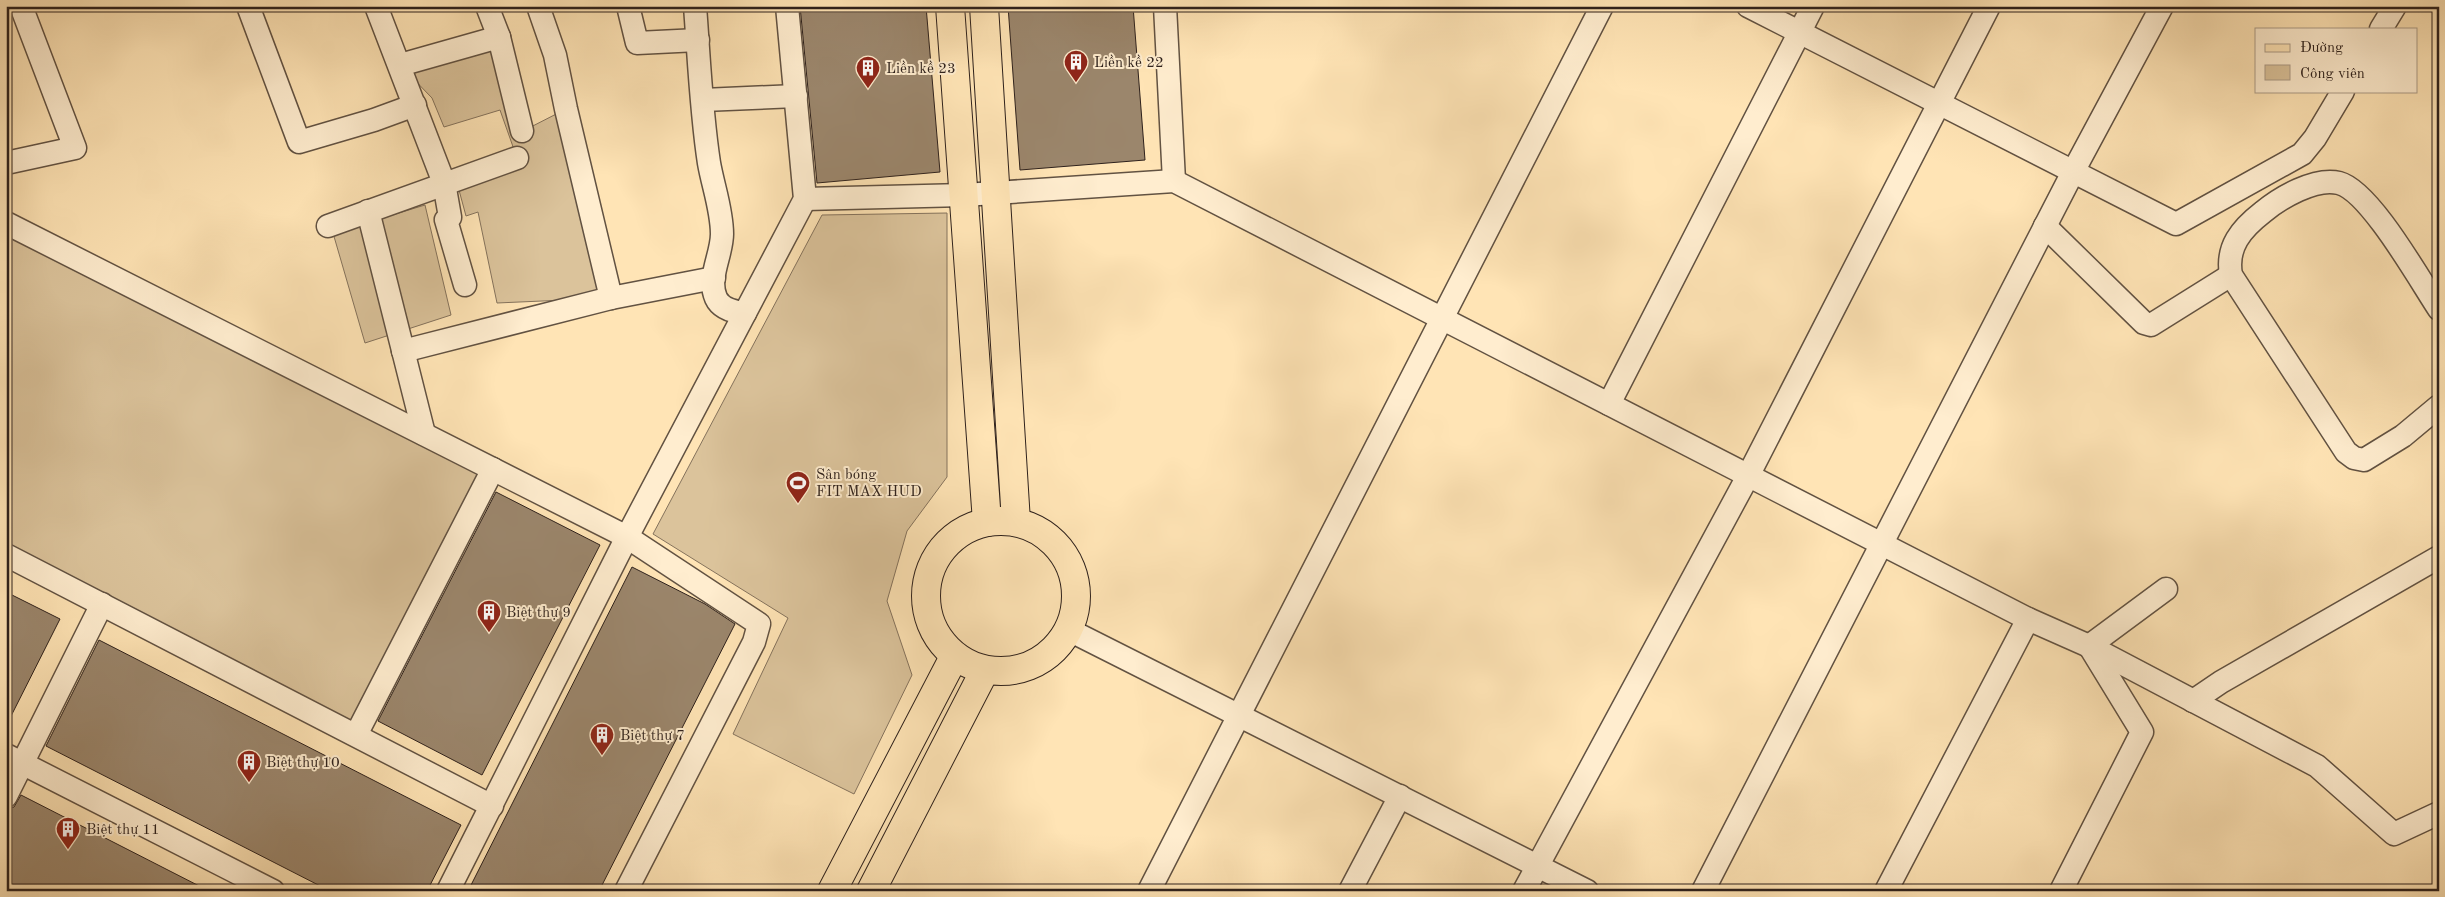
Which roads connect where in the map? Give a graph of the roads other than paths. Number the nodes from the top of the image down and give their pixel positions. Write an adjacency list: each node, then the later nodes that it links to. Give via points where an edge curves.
1 (21, 6): 30 (street, via 75,148)
2 (248, 6): 27 (street, via 298,142)
3 (376, 6): 22 (street)
4 (486, 6): 20 (street)
5 (538, 6): 44 (street, via 555,55)
6 (628, 6): 21 (street, via 637,43)
7 (695, 6): 21 (street)
8 (787, 6): 24 (street)
9 (950, 6): 35 (main road)
10 (984, 6): 34 (main road)
11 (1165, 6): 32 (street)
12 (1602, 6): 47 (street)
13 (1748, 6): 19 (street)
14 (1813, 6): 19 (street)
15 (1989, 6): 26 (street)
16 (2162, 6): 31 (street)
17 (2395, 6): 18 (street)
18 (2382, 28)
19 (1799, 32): 26 (street); 49 (street)
20 (499, 37): 22 (street); 28 (street)
21 (698, 40): 25 (street)
22 (400, 65): 27 (street)
23 (2342, 92): 31 (street, via 2302,154 2176,224)
24 (796, 96): 25 (street); 36 (street)
25 (703, 100): 42 (street, via 709,164 722,227)
26 (1939, 103): 31 (street); 53 (street)
27 (415, 105): 33 (street)
28 (522, 131)
29 (517, 158): 33 (street)
30 (6, 163)
31 (2074, 170): 40 (street)
32 (1174, 180): 34 (street); 47 (street)
33 (444, 183): 37 (street); 43 (street, via 450,217 446,220)
34 (994, 193): 35 (street); 55 (main road)
35 (964, 195): 36 (street); 54 (main road)
36 (805, 199): 46 (street)
37 (368, 211): 39 (street); 48 (street)
38 (6, 223): 51 (street)
39 (328, 226)
40 (2045, 226): 41 (street, via 2144,323 2151,325); 57 (street)
41 (2231, 275): 45 (street, via 2232,247 2247,224 2280,198 2319,184 2338,183 2351,188 2368,203); 50 (street, via 2346,452 2354,458 2364,460 2404,436)
42 (714, 278): 44 (street); 46 (street, via 716,299 724,306)
43 (464, 284)
44 (612, 298): 48 (street)
45 (2439, 309)
46 (745, 313): 56 (street)
47 (1442, 318): 49 (street); 68 (street)
48 (403, 351): 51 (street)
49 (1609, 404): 53 (street)
50 (2439, 406)
51 (424, 434): 52 (street)
52 (493, 469): 56 (street); 69 (street)
53 (1748, 476): 57 (street); 75 (street)
54 (987, 522): 55 (main road); 65 (main road, via 967,528 949,541 936,557 927,578 925,600 929,621 939,641)
55 (1016, 522): 63 (main road, via 1034,528 1053,541 1068,560 1076,583 1076,607)
56 (627, 537): 73 (street); 78 (street, via 759,624 754,642)
57 (1881, 543): 62 (street); 85 (street)
58 (6, 555): 61 (street)
59 (2439, 557): 67 (street)
60 (2166, 589): 64 (street)
61 (102, 604): 69 (street); 70 (street)
62 (2028, 620): 64 (street); 86 (street)
63 (1069, 630): 66 (main road, via 1056,648 1038,662 1018,671); 68 (street)
64 (2089, 646): 67 (street); 87 (street, via 2142,732)
65 (954, 657): 66 (main road); 79 (main road)
66 (985, 670): 80 (main road)
67 (2193, 701): 74 (street, via 2317,766 2394,834)
68 (1238, 716): 72 (street); 81 (street)
69 (356, 735): 73 (street)
70 (14, 759): 71 (street); 76 (street)
71 (6, 796)
72 (1400, 796): 75 (street); 82 (street)
73 (492, 806): 77 (street)
74 (2439, 813)
75 (1537, 865): 83 (street); 84 (street)
76 (273, 891)
77 (448, 891)
78 (626, 891)
79 (832, 891)
80 (871, 891)
81 (1149, 891)
82 (1350, 891)
83 (1524, 891)
84 (1587, 891)
85 (1703, 891)
86 (1886, 891)
87 (2061, 891)

